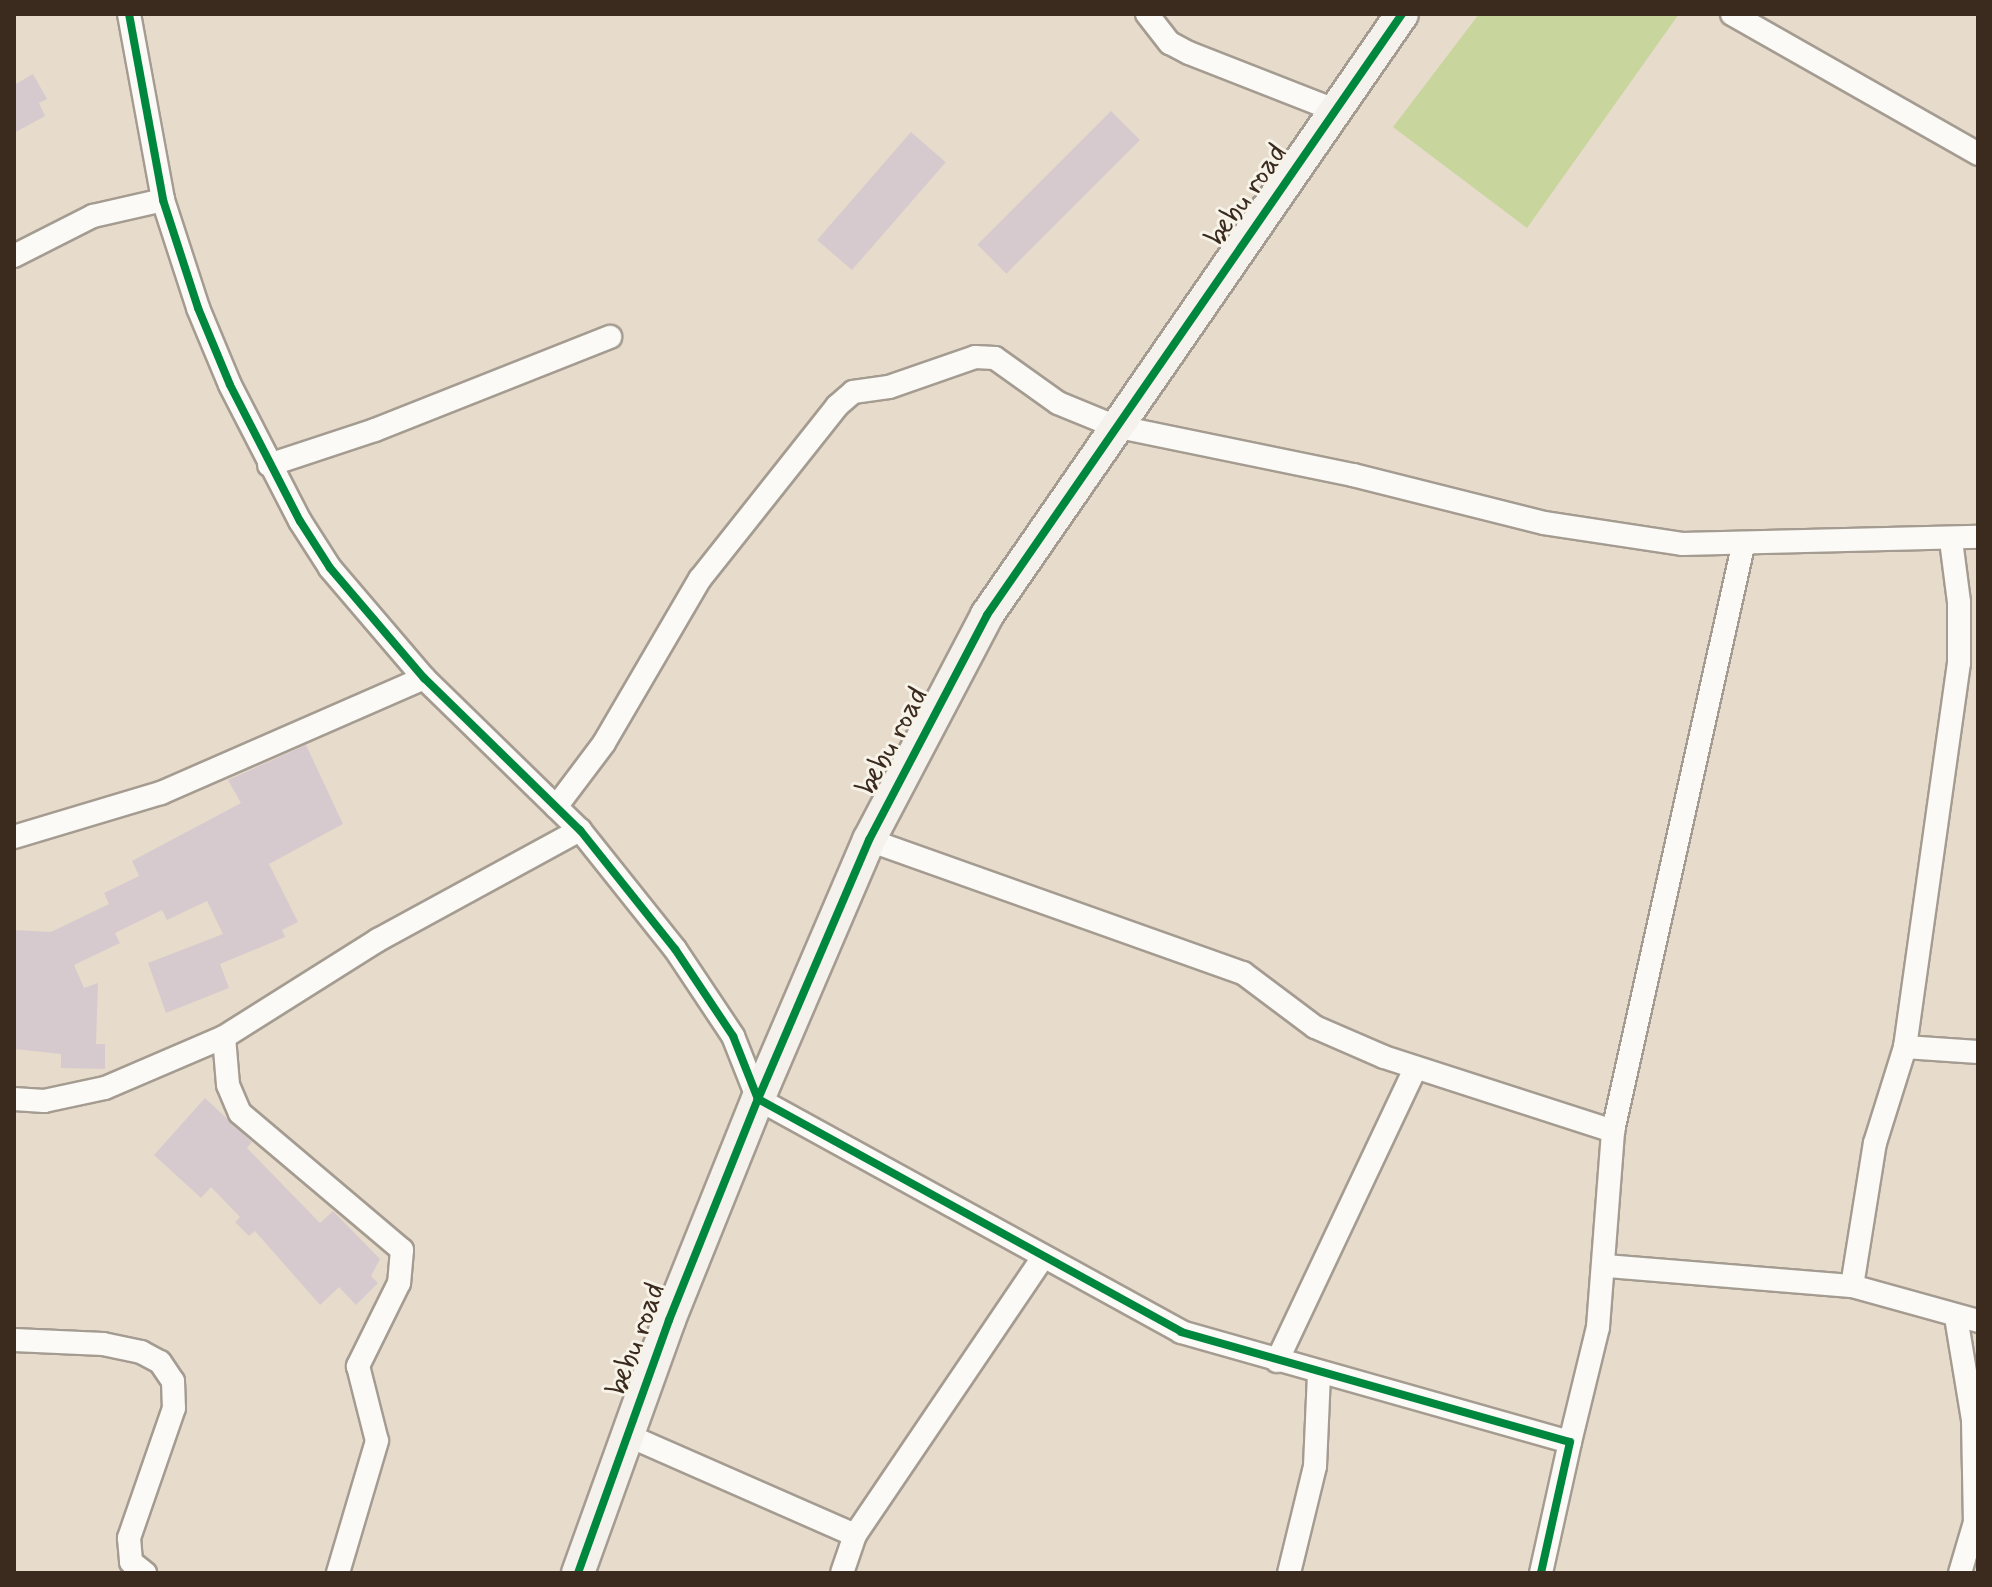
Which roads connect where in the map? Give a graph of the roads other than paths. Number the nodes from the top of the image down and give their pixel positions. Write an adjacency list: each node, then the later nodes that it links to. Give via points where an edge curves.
1 (129, 14): 7 (street)
2 (1147, 14): 5 (street, via 1170,43 1189,53)
3 (1402, 14): 5 (street, bebu road)
4 (1732, 14): 6 (street)
5 (1337, 111): 10 (street, bebu road)
6 (1978, 154)
7 (163, 200): 8 (street, via 93,216); 11 (street, via 198,308)
8 (14, 256)
9 (610, 337): 11 (street, via 375,430)
10 (1114, 426): 14 (street, via 1353,475 1544,523 1683,544); 16 (street, via 1058,403 995,358 975,357 889,387 853,392 763,493 700,579 604,743); 19 (street, bebu road, via 987,615)
11 (269, 465): 15 (street, via 330,568)
12 (1978, 537): 13 (street)
13 (1951, 540): 14 (street); 21 (street, via 1959,663)
14 (1743, 546): 26 (street)
15 (424, 678): 16 (street); 18 (street, via 161,793)
16 (556, 807): 17 (street)
17 (580, 830): 20 (street, via 378,940); 25 (street, via 703,987 733,1036)
18 (14, 837)
19 (869, 840): 23 (street, via 1243,973 1315,1027); 25 (street, bebu road)
20 (224, 1037): 24 (street, via 105,1088 44,1101); 39 (street, via 228,1085 240,1113 402,1250 399,1283 358,1366 377,1441)
21 (1905, 1047): 22 (street); 29 (street, via 1875,1143)
22 (1978, 1052)
23 (1415, 1069): 26 (street); 32 (street)
24 (14, 1099)
25 (758, 1099): 27 (street); 34 (street, bebu road)
26 (1613, 1131): 28 (street)
27 (1042, 1259): 32 (street, via 1181,1332); 37 (street)
28 (1607, 1266): 29 (street); 35 (street)
29 (1852, 1286): 30 (street)
30 (1967, 1319): 36 (street)
31 (14, 1340): 38 (street, via 103,1344 141,1352 160,1362 173,1381 174,1408 129,1538 131,1562)
32 (1277, 1361): 33 (street)
33 (1319, 1373): 35 (street); 42 (street, via 1315,1466)
34 (627, 1435): 37 (street); 40 (street, bebu road)
35 (1570, 1442): 43 (street)
36 (1977, 1523): 44 (street)
37 (855, 1535): 41 (street)
38 (145, 1573)
39 (338, 1573)
40 (578, 1573)
41 (842, 1573)
42 (1289, 1573)
43 (1541, 1573)
44 (1960, 1573)

